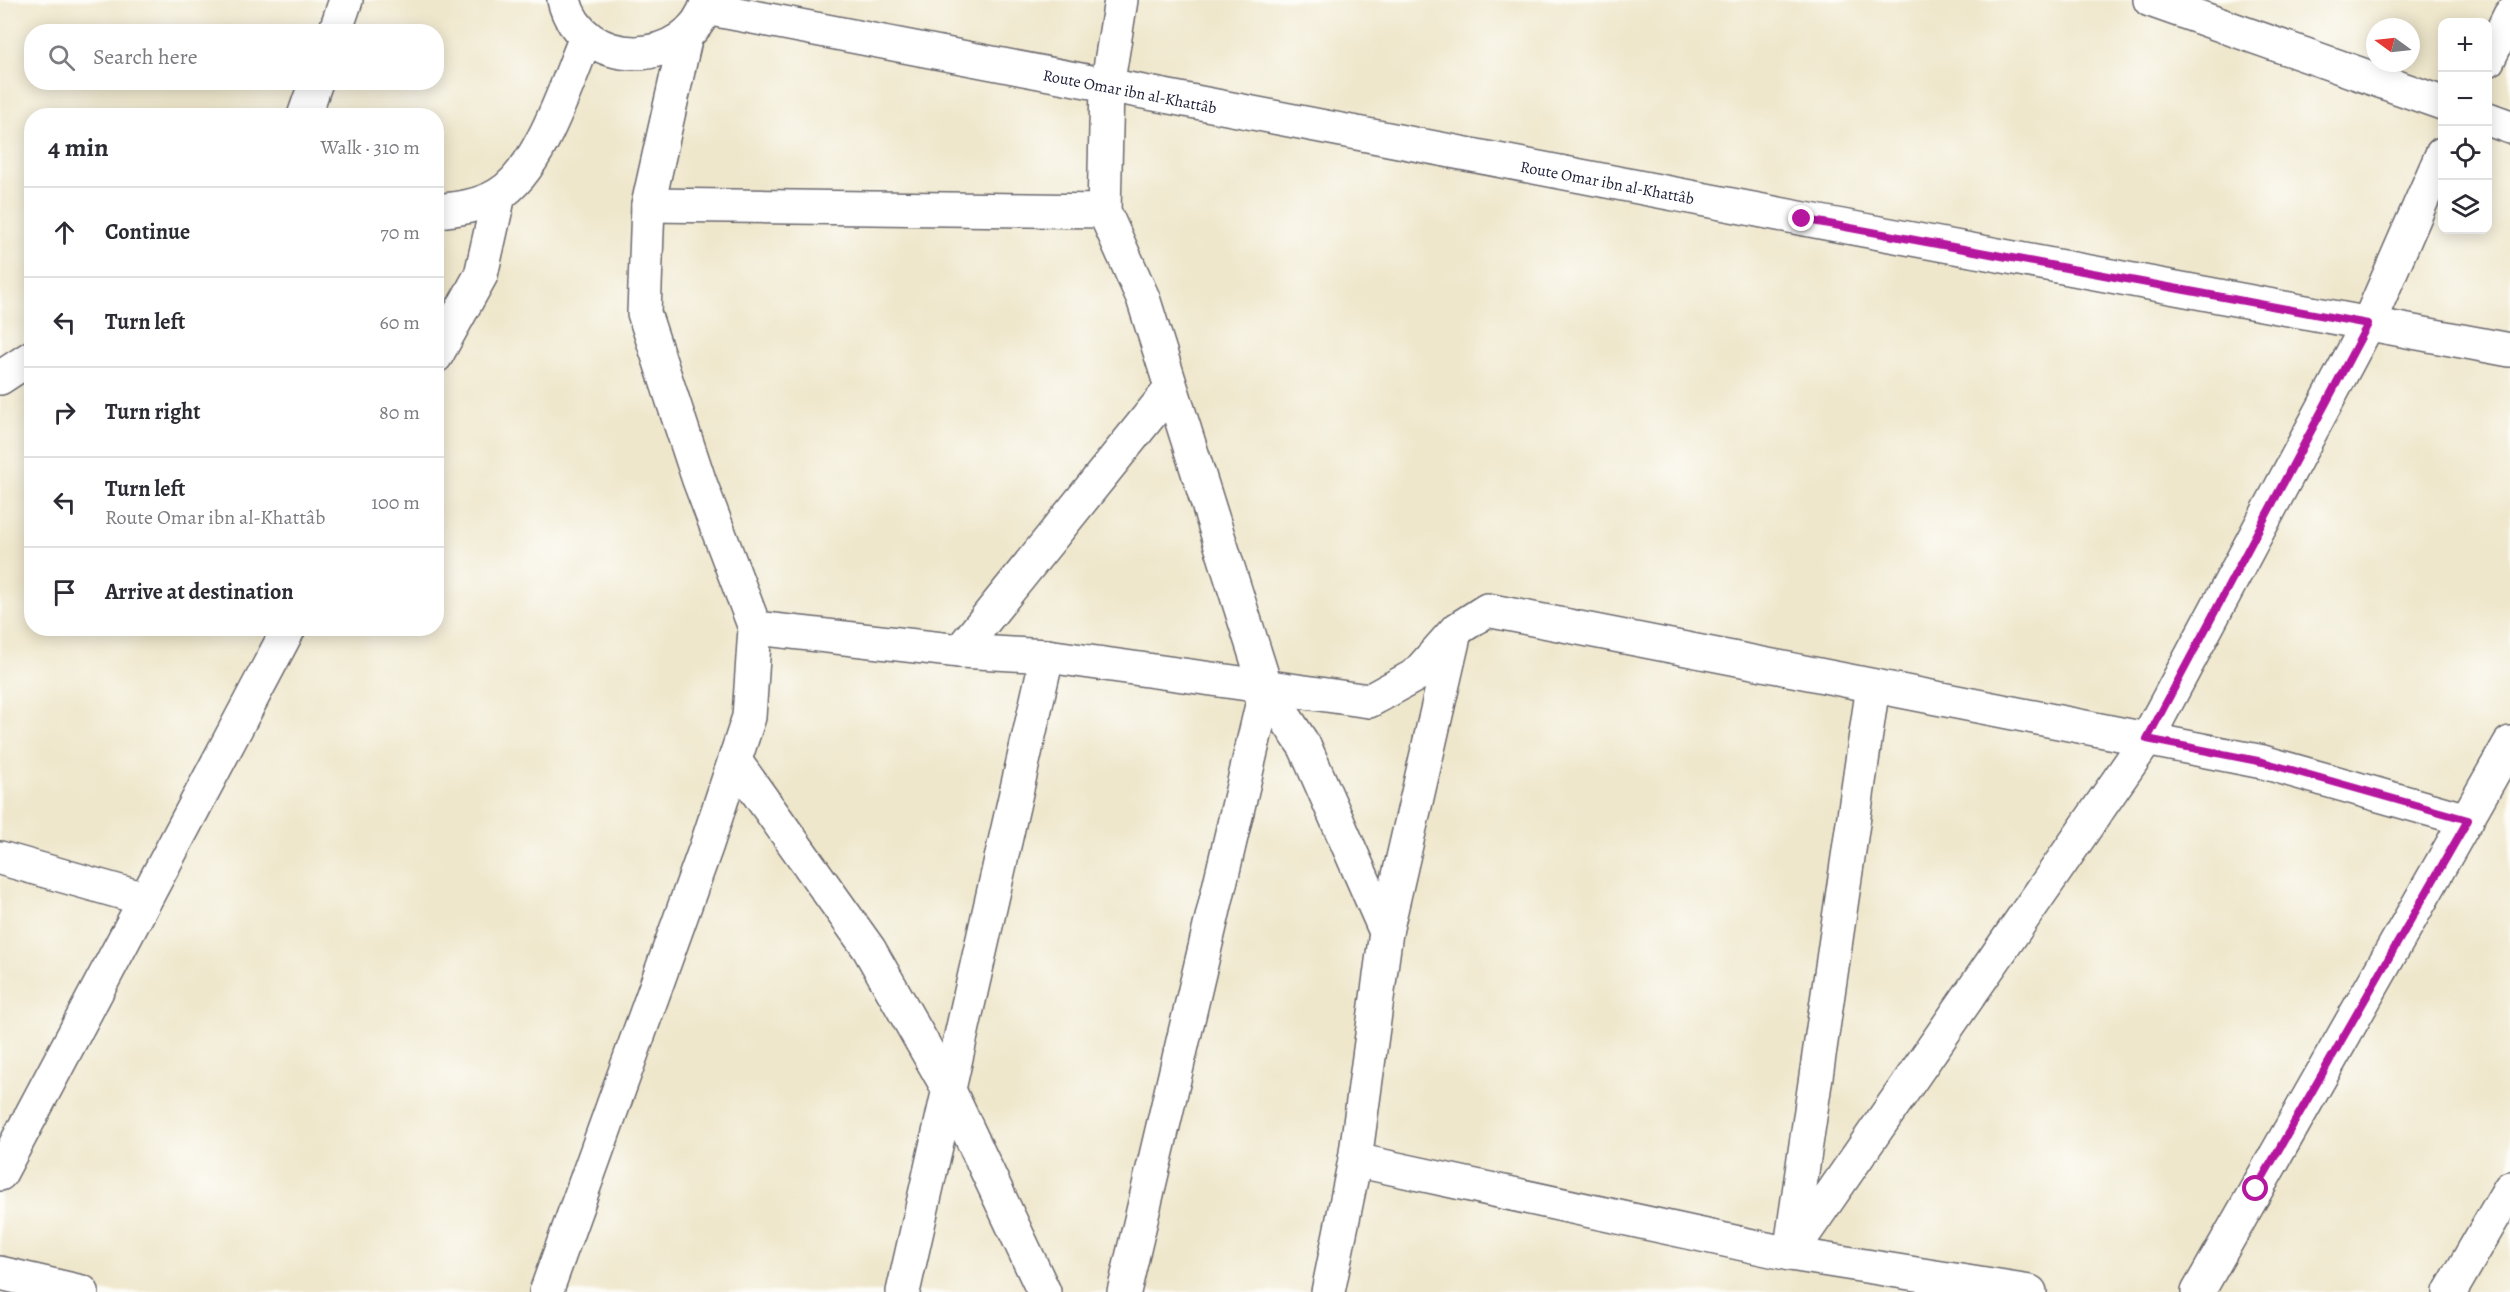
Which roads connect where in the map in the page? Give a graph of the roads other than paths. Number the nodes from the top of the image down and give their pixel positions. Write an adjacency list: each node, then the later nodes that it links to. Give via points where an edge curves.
1 (346, 0): 7 (street)
2 (564, 0): 9 (street, via 566,11)
3 (1121, 0): 11 (street)
4 (2150, 0): 13 (street)
5 (707, 4): 8 (street); 11 (street, Route Omar ibn al-Khattâb)
6 (2510, 15): 10 (street)
7 (338, 24)
8 (686, 35): 9 (street, via 663,50 636,54 609,50); 19 (street)
9 (586, 37): 18 (street, via 540,145 522,173)
10 (2492, 50)
11 (1107, 87): 21 (street); 22 (street, Route Omar ibn al-Khattâb)
12 (313, 90): 14 (street)
13 (2438, 102)
14 (307, 108)
15 (2492, 121): 16 (street)
16 (2510, 127)
17 (2438, 163): 22 (street)
18 (499, 195): 20 (street, via 467,208); 23 (street, via 480,274)
19 (648, 206): 21 (street); 28 (street, via 644,313 699,480)
20 (444, 210)
21 (1104, 211): 27 (street, via 1143,298)
22 (2368, 324): 24 (street, Route Omar ibn al-Khattâb); 35 (street)
23 (444, 341)
24 (2510, 350)
25 (24, 362): 26 (street)
26 (0, 378)
27 (1170, 390): 31 (street); 34 (street)
28 (755, 628): 31 (street); 37 (street, via 749,717)
29 (1456, 630): 33 (street, via 1487,610); 34 (street, via 1416,675 1369,701); 41 (street)
30 (285, 636): 40 (street)
31 (960, 651): 32 (street)
32 (1047, 656): 34 (street); 42 (street)
33 (1873, 686): 35 (street); 46 (street)
34 (1266, 688): 41 (street, via 1305,747); 52 (street)
35 (2147, 739): 38 (street, via 2263,762); 46 (street)
36 (2510, 744): 38 (street)
37 (735, 760): 42 (street, via 869,950); 49 (street)
38 (2468, 820): 55 (street)
39 (0, 858): 40 (street)
40 (145, 899): 44 (street)
41 (1386, 932): 43 (street)
42 (948, 1088): 50 (street); 51 (street)
43 (1355, 1160): 46 (street); 53 (street)
44 (0, 1174)
45 (2510, 1188): 56 (street)
46 (1790, 1254): 54 (street)
47 (0, 1273): 48 (street)
48 (81, 1292)
49 (546, 1292)
50 (903, 1292)
51 (1044, 1292)
52 (1124, 1292)
53 (1328, 1292)
54 (2030, 1292)
55 (2198, 1292)
56 (2450, 1292)

